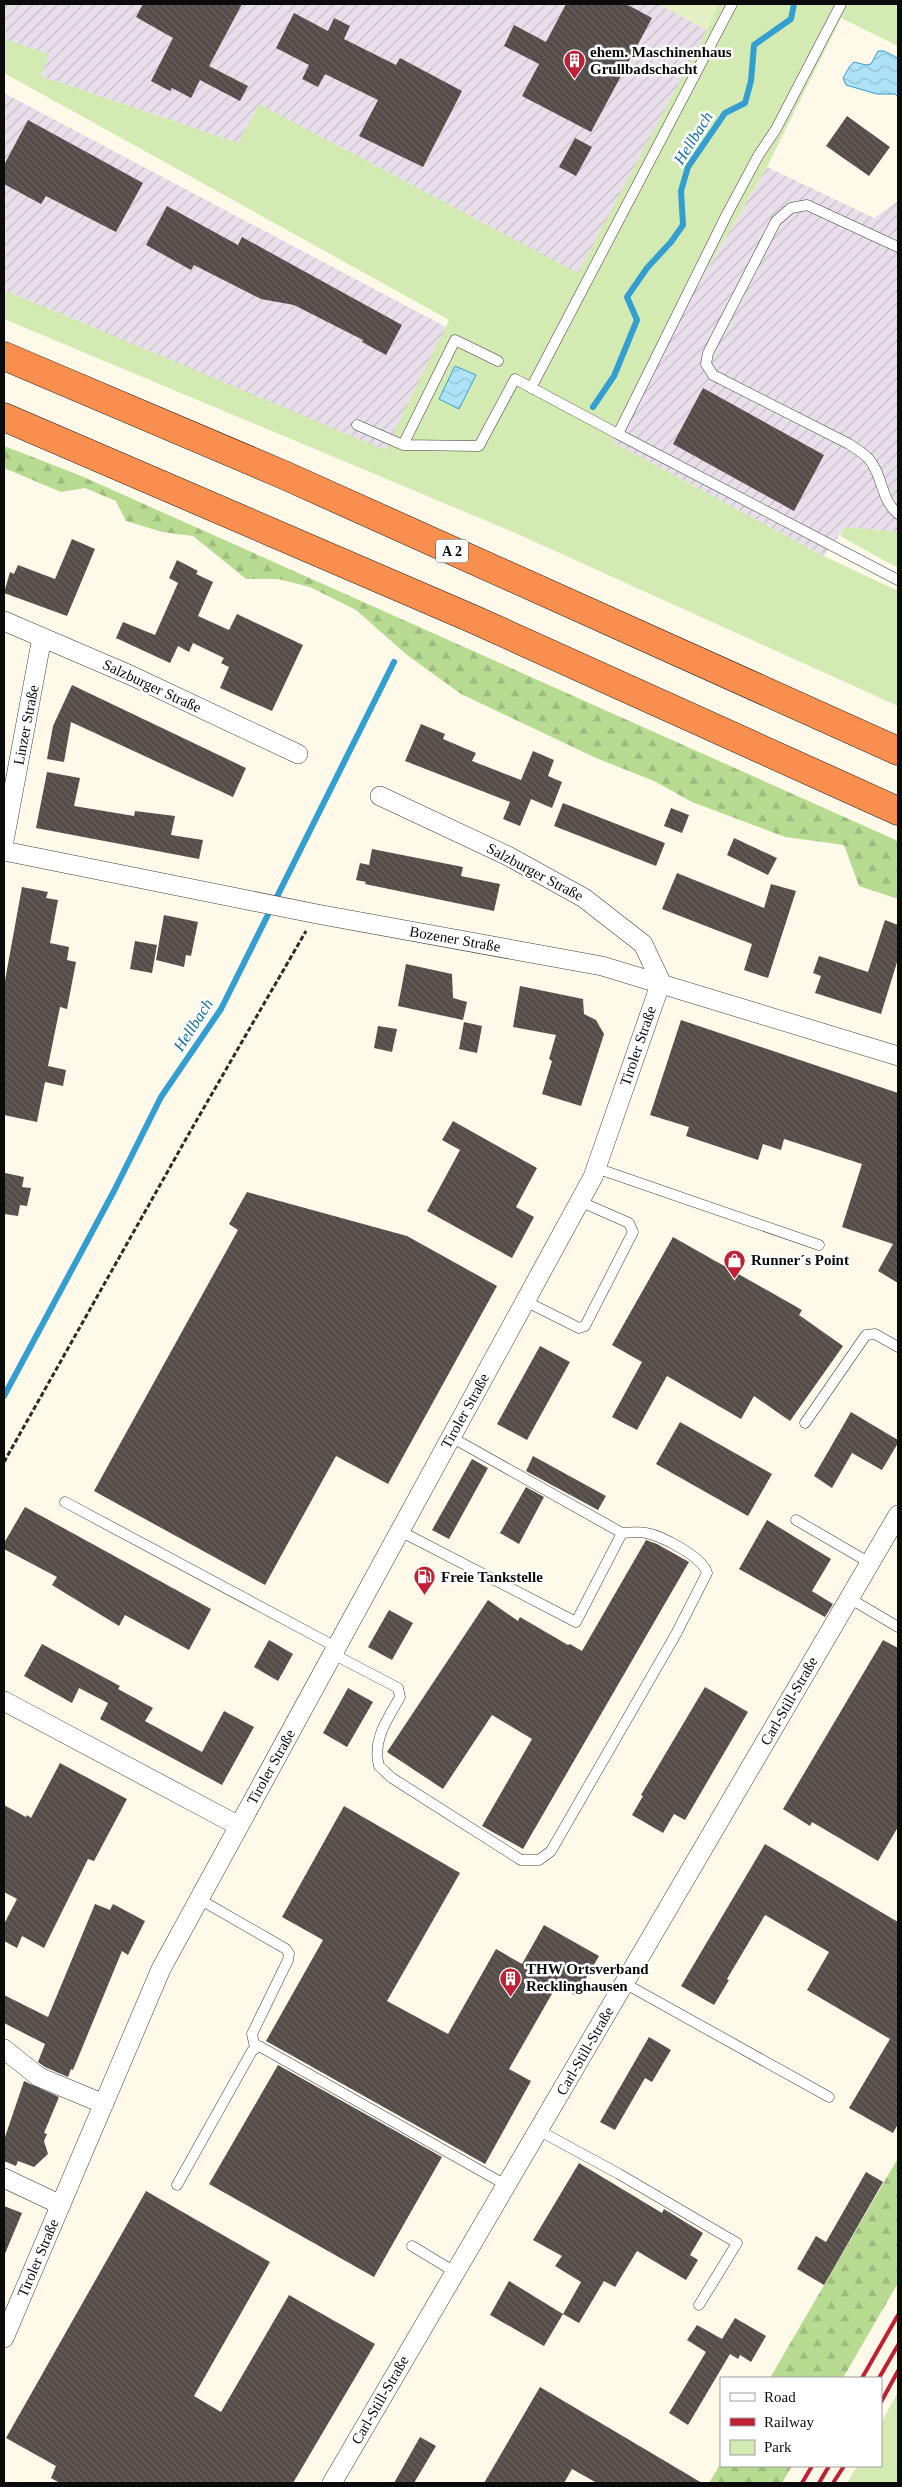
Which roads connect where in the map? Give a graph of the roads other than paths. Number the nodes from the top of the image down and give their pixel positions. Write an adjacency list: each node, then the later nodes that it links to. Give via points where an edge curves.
1 (732, 4): 6 (lane)
2 (841, 4): 9 (lane, via 776,129 727,214)
3 (898, 247): 11 (lane, via 807,204 791,208 776,222 708,353 706,364 713,375 849,444 868,458 885,498)
4 (4, 356): 15 (highway, A 2, via 284,475)
5 (498, 361): 10 (lane, via 455,340)
6 (531, 388): 9 (lane); 10 (lane, via 515,380 479,446)
7 (4, 417): 18 (highway, via 473,619)
8 (357, 425): 10 (lane)
9 (618, 434): 12 (lane)
10 (403, 445)
11 (898, 514)
12 (898, 580)
13 (4, 621): 14 (street, Salzburger Straße)
14 (42, 637): 16 (street, Salzburger Straße); 19 (street, Linzer Straße)
15 (898, 752)
16 (298, 754)
17 (380, 796): 21 (street, Salzburger Straße, via 508,856 584,898 643,944)
18 (898, 811)
19 (4, 841)
20 (4, 851): 21 (street, Bozener Straße, via 317,914 602,966)
21 (661, 982): 22 (street, Bozener Straße); 23 (street, Tiroler Straße)
22 (898, 1056)
23 (596, 1168): 24 (street, Tiroler Straße); 25 (lane)
24 (579, 1201): 26 (street, Tiroler Straße); 26 (lane, via 629,1223 633,1232 585,1326 579,1328)
25 (819, 1245)
26 (525, 1301): 29 (street, Tiroler Straße)
27 (898, 1347): 28 (lane, via 874,1334 866,1335)
28 (805, 1423)
29 (451, 1437): 33 (street, Tiroler Straße); 34 (lane)
30 (66, 1502): 38 (lane)
31 (898, 1515): 35 (street, Carl-Still-Straße)
32 (796, 1520): 35 (lane)
33 (400, 1530): 34 (lane, via 576,1622); 38 (street, Tiroler Straße)
34 (622, 1533): 38 (lane, via 645,1532 667,1540 702,1563 707,1573 676,1634 572,1816 551,1851 539,1860 521,1860 392,1778 379,1766 376,1746 400,1697 398,1688)
35 (870, 1563): 36 (street, Carl-Still-Straße)
36 (849, 1598): 37 (lane); 42 (street, Carl-Still-Straße)
37 (898, 1627)
38 (334, 1651): 40 (street, Tiroler Straße)
39 (4, 1701): 40 (street)
40 (239, 1826): 41 (street, Tiroler Straße)
41 (199, 1899): 43 (lane, via 288,1953 288,1960 252,2034); 46 (street, Tiroler Straße, via 161,1969)
42 (624, 1983): 45 (lane); 47 (street, Carl-Still-Straße)
43 (255, 2047): 49 (lane); 50 (lane, via 262,2047)
44 (4, 2049): 46 (street, via 39,2077)
45 (829, 2097)
46 (104, 2104): 51 (street, Tiroler Straße)
47 (538, 2130): 50 (street, Carl-Still-Straße); 54 (lane, via 737,2243)
48 (4, 2178): 51 (street, Tiroler Straße)
49 (177, 2185)
50 (506, 2185): 53 (street, Carl-Still-Straße)
51 (61, 2205): 55 (street, Tiroler Straße)
52 (412, 2246): 53 (lane)
53 (455, 2272): 56 (street, Carl-Still-Straße)
54 (700, 2306)
55 (4, 2338)
56 (332, 2483)

